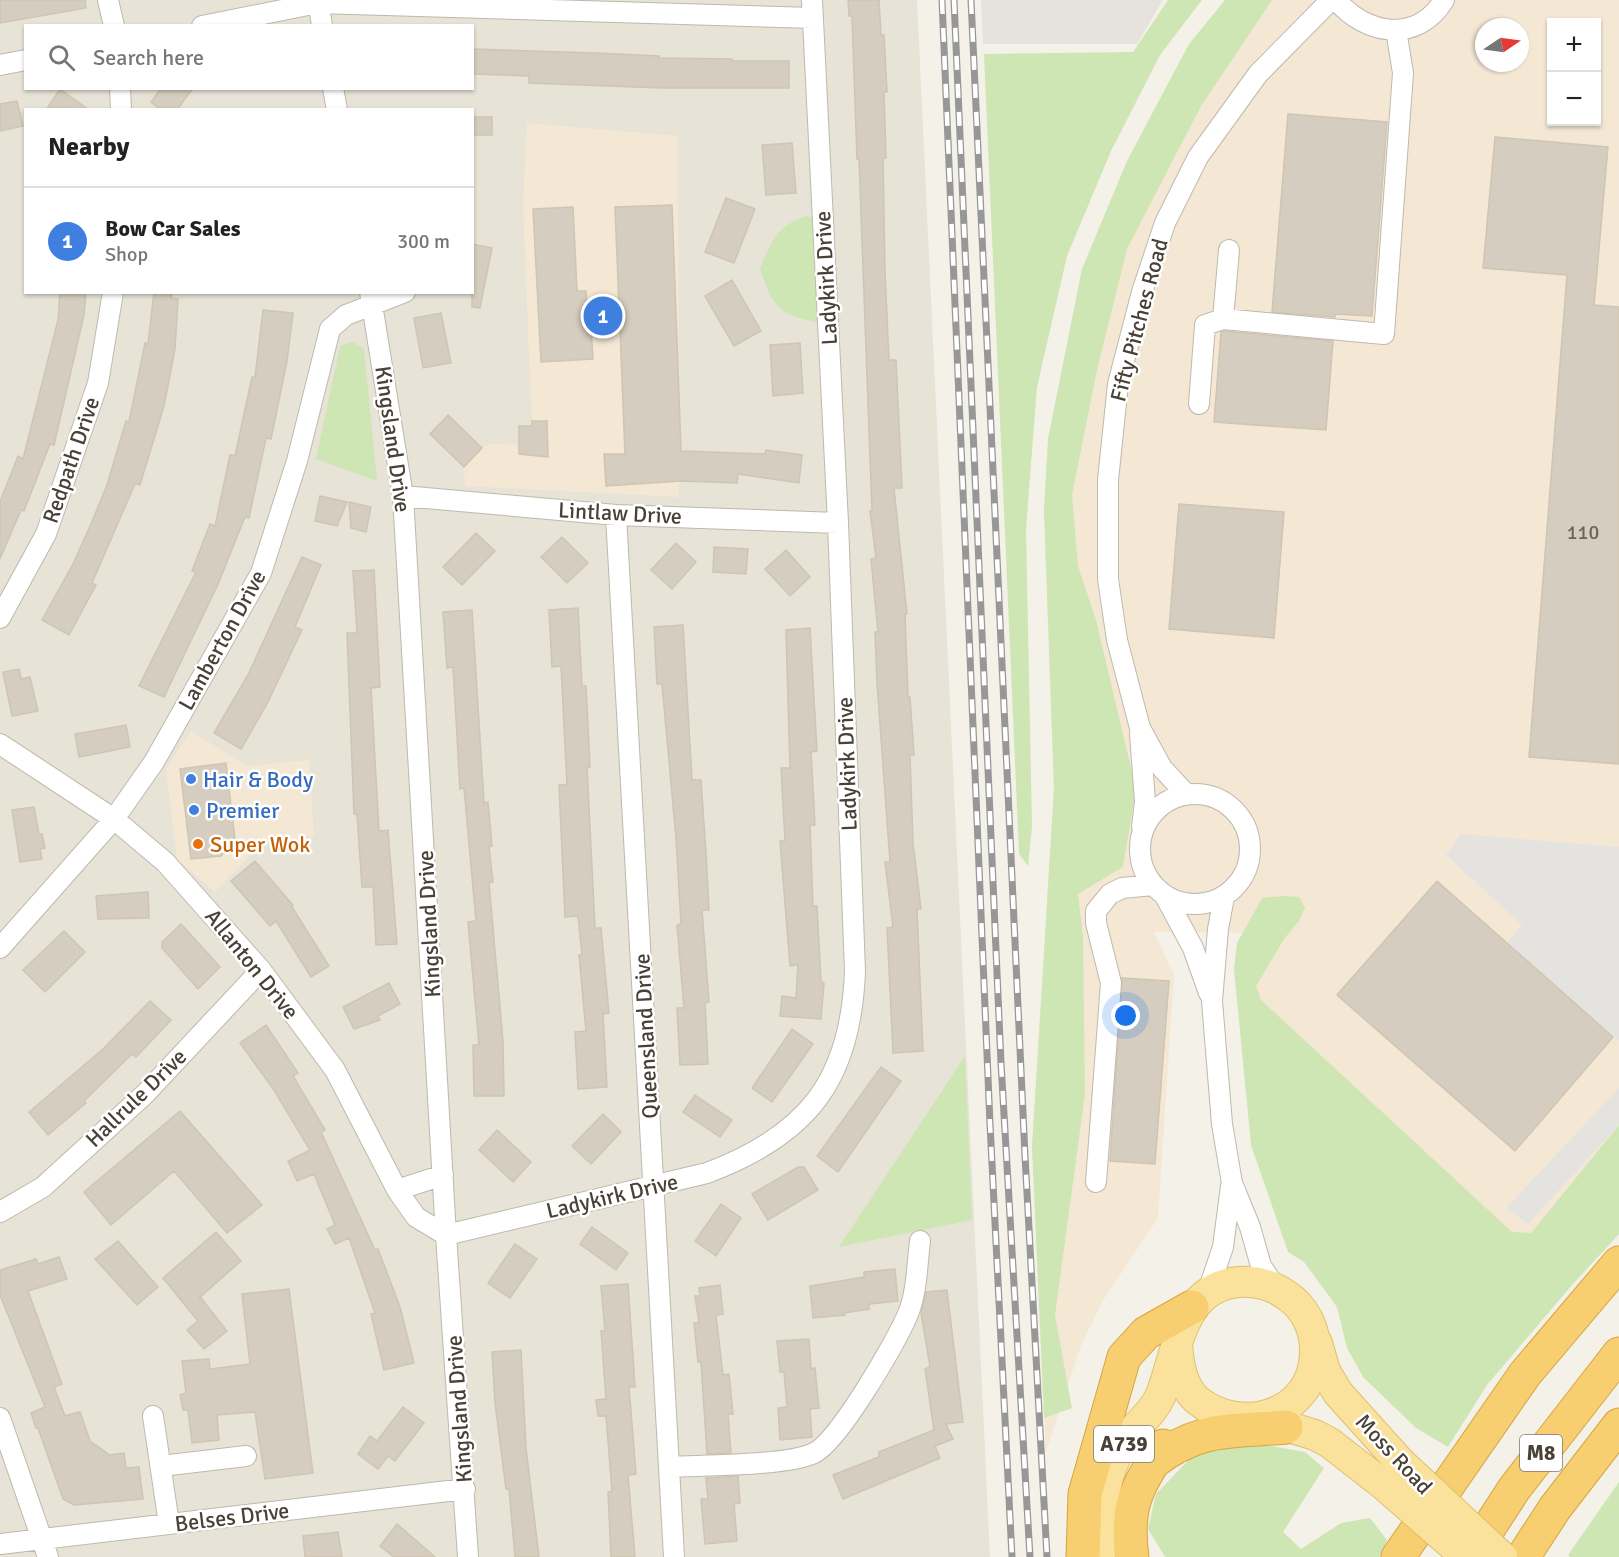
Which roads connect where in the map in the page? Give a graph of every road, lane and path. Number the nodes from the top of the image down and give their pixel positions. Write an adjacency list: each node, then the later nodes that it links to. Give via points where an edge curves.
1 (108, 0): 8 (street)
2 (1331, 0): 28 (street, Fifty Pitches Road, via 1258,74 1198,157 1165,223 1142,292 1118,384 1108,480 1108,579 1125,679)
3 (1336, 0): 11 (street, via 1349,16 1373,28)
4 (1444, 0): 11 (street, via 1437,12 1418,24)
5 (318, 2): 6 (street); 9 (street); 10 (street)
6 (518, 5): 7 (street)
7 (812, 9): 26 (street, Ladykirk Drive)
8 (114, 24)
9 (212, 24)
10 (322, 24)
11 (1396, 30): 22 (street, via 1403,73 1384,334)
12 (24, 60): 13 (street)
13 (0, 65)
14 (120, 90): 16 (street)
15 (333, 90): 17 (street)
16 (121, 108)
17 (337, 108)
18 (1229, 250): 22 (street)
19 (113, 294): 27 (street, Redpath Drive, via 98,383 46,534)
20 (394, 294): 21 (street, Lamberton Drive)
21 (372, 298): 24 (street, Kingsland Drive); 31 (street, Lamberton Drive, via 330,329 297,461 261,573 154,762)
22 (1223, 318): 23 (street, via 1205,325)
23 (1199, 404)
24 (403, 496): 25 (street, Lintlaw Drive); 39 (street, Kingsland Drive)
25 (616, 515): 26 (street, Lintlaw Drive); 42 (street, Queensland Drive)
26 (838, 524): 42 (street, Ladykirk Drive, via 855,971 849,1032 826,1087 809,1111 784,1135 737,1162)
27 (0, 618)
28 (1140, 728): 30 (street, Fifty Pitches Road, via 1162,768); 32 (street, Fifty Pitches Road, via 1145,802)
29 (0, 744): 31 (street, Allanton Drive)
30 (1186, 794): 32 (street, via 1164,803 1152,815); 35 (street, via 1217,798 1236,811 1246,826 1251,853 1244,874)
31 (114, 819): 36 (street, Lamberton Drive); 37 (street, Allanton Drive, via 165,862)
32 (1140, 850): 33 (street, via 1136,871); 34 (street)
33 (1122, 888): 34 (street); 40 (street, via 1103,901 1095,916 1111,983)
34 (1159, 890): 35 (street, via 1180,903 1197,905); 38 (street, via 1193,948)
35 (1224, 897): 38 (street)
36 (0, 948)
37 (261, 970): 43 (street, Allanton Drive, via 335,1070); 44 (street, Hallrule Drive, via 145,1094 43,1187)
38 (1212, 1002): 41 (street, via 1222,1124)
39 (443, 1174): 43 (street); 45 (street, Kingsland Drive)
40 (1096, 1182)
41 (1232, 1183): 48 (street, via 1261,1266); 49 (street, via 1223,1247)
42 (655, 1185): 45 (street, Ladykirk Drive); 60 (street, Queensland Drive)
43 (397, 1190): 45 (street, Allanton Drive, via 416,1217)
44 (0, 1212)
45 (446, 1235): 62 (street, Kingsland Drive)
46 (920, 1242): 60 (street, via 908,1313 848,1419 828,1445 793,1459)
47 (1619, 1263): 72 (highway, via 1525,1374)
48 (1276, 1288): 49 (main road, via 1248,1282 1226,1285); 50 (main road, via 1299,1306)
49 (1200, 1301): 51 (main road, via 1182,1324); 68 (highway, via 1146,1333 1124,1357 1085,1494)
50 (1313, 1332): 55 (main road, via 1316,1354 1306,1385 1280,1412); 61 (main road, Moss Road, via 1325,1371)
51 (1177, 1342): 55 (main road, via 1178,1363 1197,1400 1215,1410); 69 (main road, A739, via 1159,1398 1125,1440 1113,1467 1102,1507)
52 (1619, 1354): 73 (highway, M8, via 1514,1489)
53 (153, 1416): 59 (street)
54 (0, 1418): 65 (street)
55 (1259, 1420): 57 (highway, via 1213,1431); 57 (main road, A739, via 1187,1429); 61 (main road, Moss Road, via 1315,1435)
56 (1619, 1425): 75 (highway, M8)
57 (1160, 1451): 70 (main road, A739, via 1150,1453 1129,1479 1121,1507); 71 (highway, via 1134,1494 1130,1516)
58 (246, 1456): 59 (street)
59 (161, 1466): 63 (street)
60 (669, 1467): 67 (street, Queensland Drive)
61 (1392, 1474): 73 (main road, Moss Road, bridge); 74 (main road, Moss Road, bridge)
62 (465, 1489): 63 (street, Belses Drive); 66 (street, Kingsland Drive)
63 (170, 1524): 65 (street, Belses Drive)
64 (0, 1544): 65 (street, Belses Drive)
65 (45, 1548)
66 (468, 1557)
67 (674, 1557)
68 (1083, 1557)
69 (1100, 1557)
70 (1118, 1557)
71 (1132, 1557)
72 (1398, 1557)
73 (1468, 1557)
74 (1502, 1557)
75 (1523, 1557)

